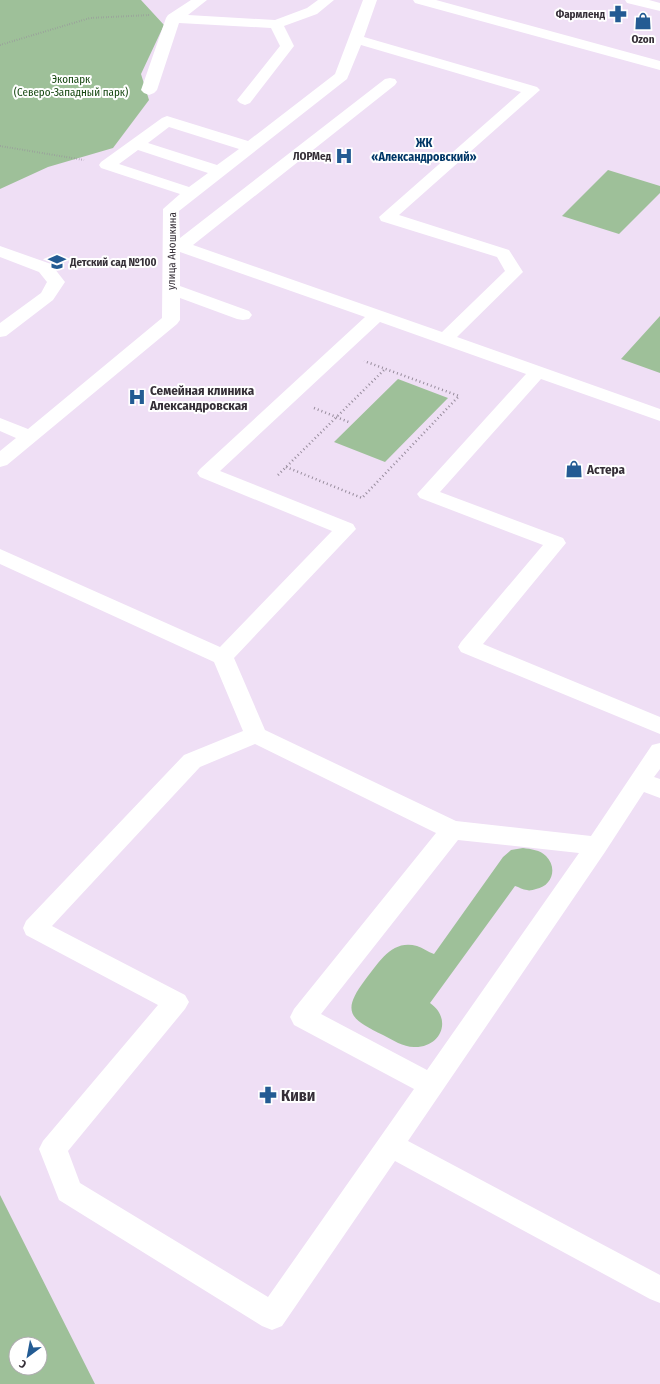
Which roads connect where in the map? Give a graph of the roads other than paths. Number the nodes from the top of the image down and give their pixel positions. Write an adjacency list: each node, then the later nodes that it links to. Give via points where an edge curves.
1 (200, 0): 7 (street)
2 (327, 0): 8 (street, via 312,12)
3 (420, 0): 10 (street)
4 (632, 0): 6 (street)
5 (365, 2): 9 (street, улица Аношкина)
6 (660, 7)
7 (173, 18): 8 (street); 13 (street)
8 (276, 24): 14 (street, via 287,46)
9 (353, 45): 11 (street); 16 (street, улица Аношкина, via 342,76); 25 (street, via 532,90 387,217 503,254 514,272)
10 (660, 66)
11 (419, 68)
12 (390, 82): 19 (street)
13 (149, 90)
14 (245, 100)
15 (136, 144): 16 (street, via 167,121); 17 (street); 18 (street, via 107,165)
16 (250, 147): 17 (street, улица Аношкина)
17 (219, 171): 18 (street, улица Аношкина)
18 (192, 193): 19 (street, улица Аношкина, via 171,209)
19 (177, 245): 21 (street, улица Аношкина); 22 (street)
20 (0, 251): 24 (street, via 45,268 56,282 47,296)
21 (171, 295): 23 (street); 29 (street, улица Аношкина, via 170,320)
22 (377, 315): 25 (street); 32 (street, via 207,473 346,529)
23 (238, 319)
24 (0, 332)
25 (445, 339): 26 (street)
26 (538, 372): 27 (street); 33 (street, via 427,494 556,543 469,647)
27 (660, 415)
28 (0, 424): 29 (street)
29 (29, 436): 30 (street, улица Аношкина)
30 (0, 461)
31 (0, 556): 32 (street)
32 (223, 657): 34 (street)
33 (660, 726)
34 (256, 735): 37 (street); 40 (street, via 192,761 35,928 176,1002 52,1149 69,1191 272,1316)
35 (660, 751): 36 (street)
36 (650, 784): 38 (street)
37 (452, 830): 38 (street); 39 (street, via 303,1017)
38 (597, 846): 39 (street)
39 (432, 1085): 40 (street)
40 (390, 1145): 41 (street)
41 (660, 1290)

